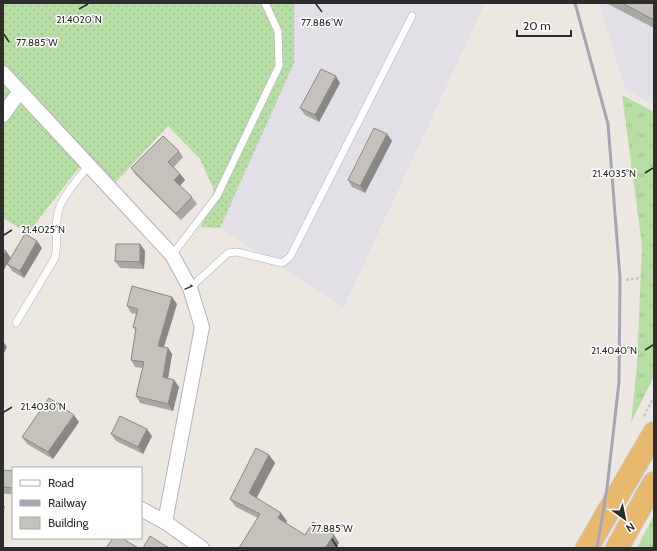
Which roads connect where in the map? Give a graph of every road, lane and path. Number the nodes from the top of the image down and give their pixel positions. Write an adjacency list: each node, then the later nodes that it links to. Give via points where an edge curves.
1 (265, 3): 7 (lane, via 278,31 279,66 217,196)
2 (412, 16): 10 (lane, via 290,257 282,263 237,252 228,253)
3 (3, 73): 4 (street, 1)
4 (20, 91): 5 (street); 6 (street, 1)
5 (3, 115)
6 (89, 165): 7 (street, 1); 11 (lane, via 60,205 54,258)
7 (172, 255): 10 (street, 1)
8 (654, 276): 9 (path)
9 (626, 280)
10 (190, 288): 15 (street, 1, via 202,327)
11 (16, 323)
12 (654, 433): 17 (highway)
13 (654, 483): 18 (highway)
14 (142, 510): 15 (street)
15 (165, 522): 16 (street)
16 (202, 548)
17 (587, 548)
18 (617, 548)

